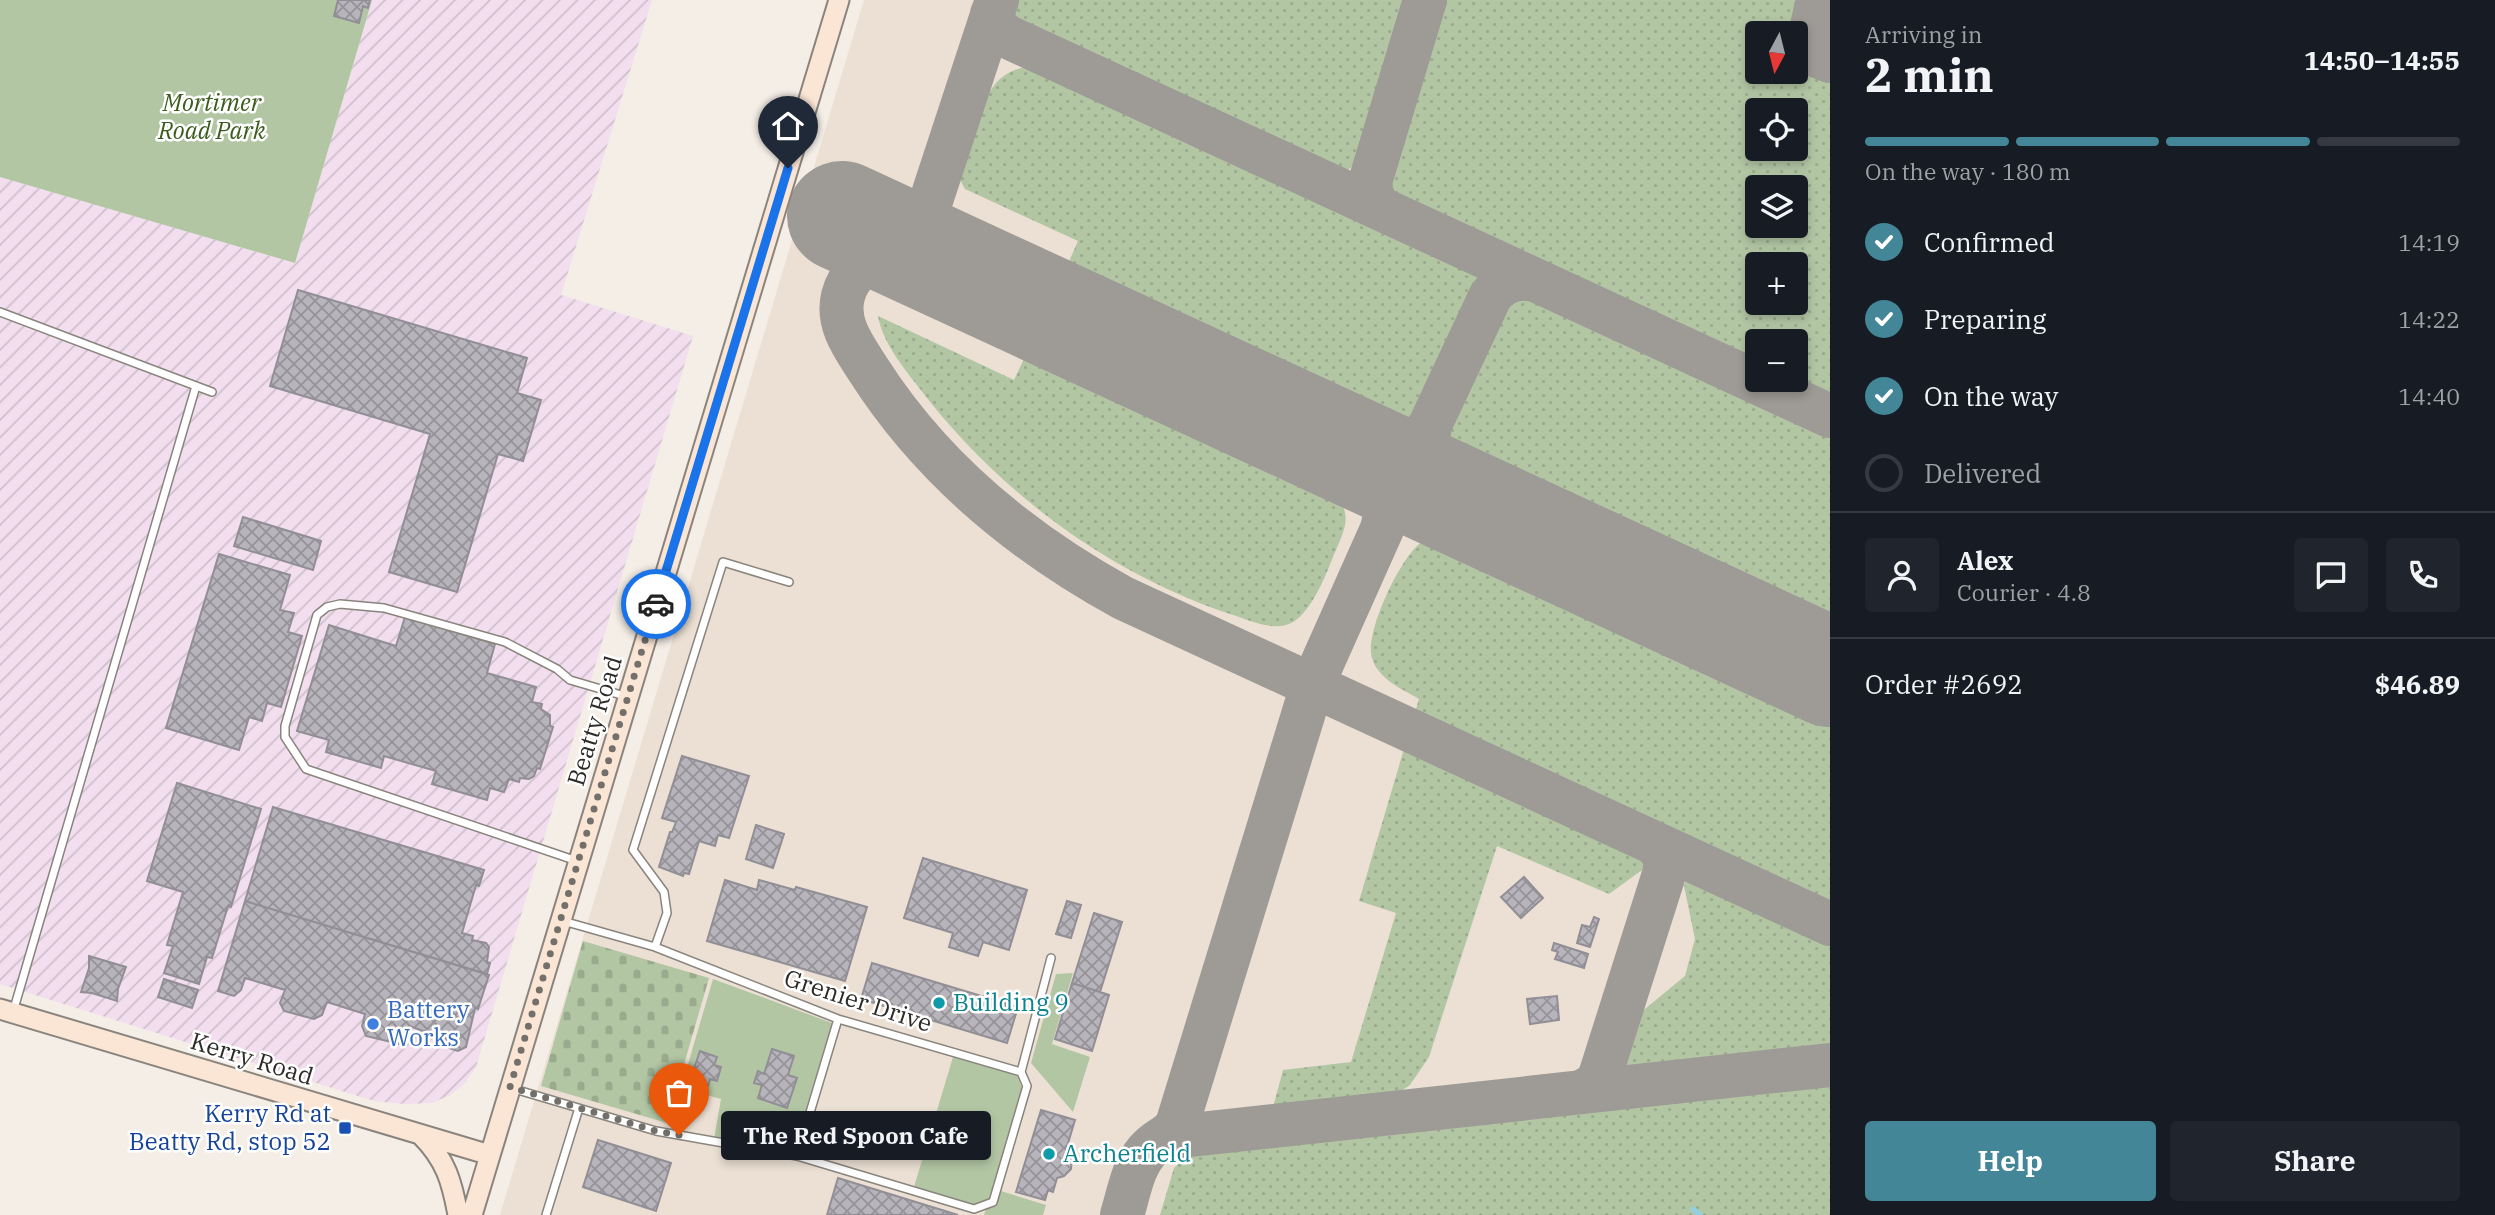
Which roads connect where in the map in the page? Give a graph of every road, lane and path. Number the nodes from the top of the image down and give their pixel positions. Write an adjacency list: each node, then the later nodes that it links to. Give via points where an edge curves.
1 (839, 0): 6 (main road, Beatty Road)
2 (0, 312): 3 (lane)
3 (196, 386): 4 (lane); 11 (lane)
4 (212, 392)
5 (789, 582): 9 (lane, via 723,562 633,850 664,892 667,913)
6 (628, 697): 7 (main road, Beatty Road); 7 (lane, via 570,680 505,642 384,608 340,604 317,615 285,726 285,737 306,769)
7 (578, 861): 8 (main road, Beatty Road)
8 (560, 920): 9 (lane, Grenier Drive); 14 (main road, Beatty Road)
9 (655, 947): 12 (lane, Grenier Drive)
10 (1051, 958): 13 (lane)
11 (6, 1011): 16 (main road, Kerry Road)
12 (838, 1019): 13 (lane, Grenier Drive); 18 (lane)
13 (1021, 1072): 18 (lane, via 1027,1086 993,1202 974,1209)
14 (510, 1087): 15 (lane); 17 (main road, Beatty Road)
15 (579, 1108): 18 (lane, via 656,1131); 21 (lane)
16 (421, 1134): 17 (main road, Kerry Road); 19 (main road, via 449,1172)
17 (490, 1155): 20 (main road, Beatty Road)
18 (797, 1156)
19 (458, 1215)
20 (472, 1215)
21 (546, 1215)

